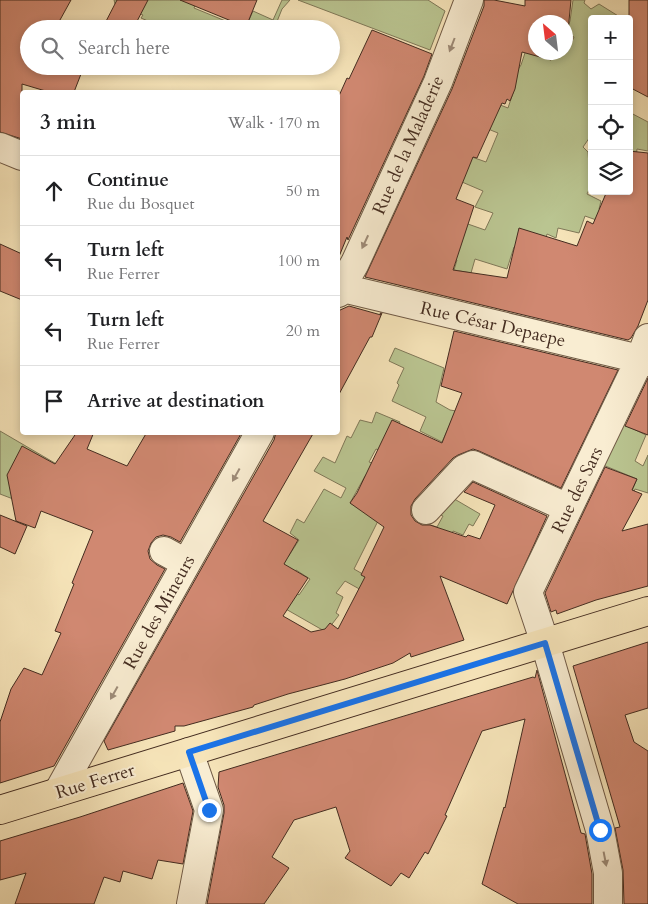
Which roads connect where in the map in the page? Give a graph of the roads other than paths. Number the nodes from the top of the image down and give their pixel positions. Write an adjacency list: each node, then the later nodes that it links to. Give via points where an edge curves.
1 (469, 0): 4 (street, Rue de la Maladerie, one-way to 4, via 438,82 355,263)
2 (0, 147): 3 (street)
3 (20, 155)
4 (340, 286)
5 (340, 289): 6 (street, Rue César Depaepe)
6 (645, 353): 8 (street, Rue des Sars)
7 (258, 435): 13 (street, Rue des Mineurs, one-way to 13, via 175,557)
8 (568, 508): 9 (street, via 473,465 464,469); 11 (street, Rue des Sars, via 528,592)
9 (426, 510)
10 (648, 611): 11 (main road, Rue Ferrer)
11 (545, 643): 12 (main road, Rue Ferrer); 16 (street, Rue des Sars, one-way to 16, via 600,830 608,873)
12 (189, 752): 13 (main road, Rue Ferrer); 15 (street, via 209,810)
13 (58, 792): 14 (main road, Rue Ferrer)
14 (0, 810)
15 (191, 904)
16 (608, 904)

